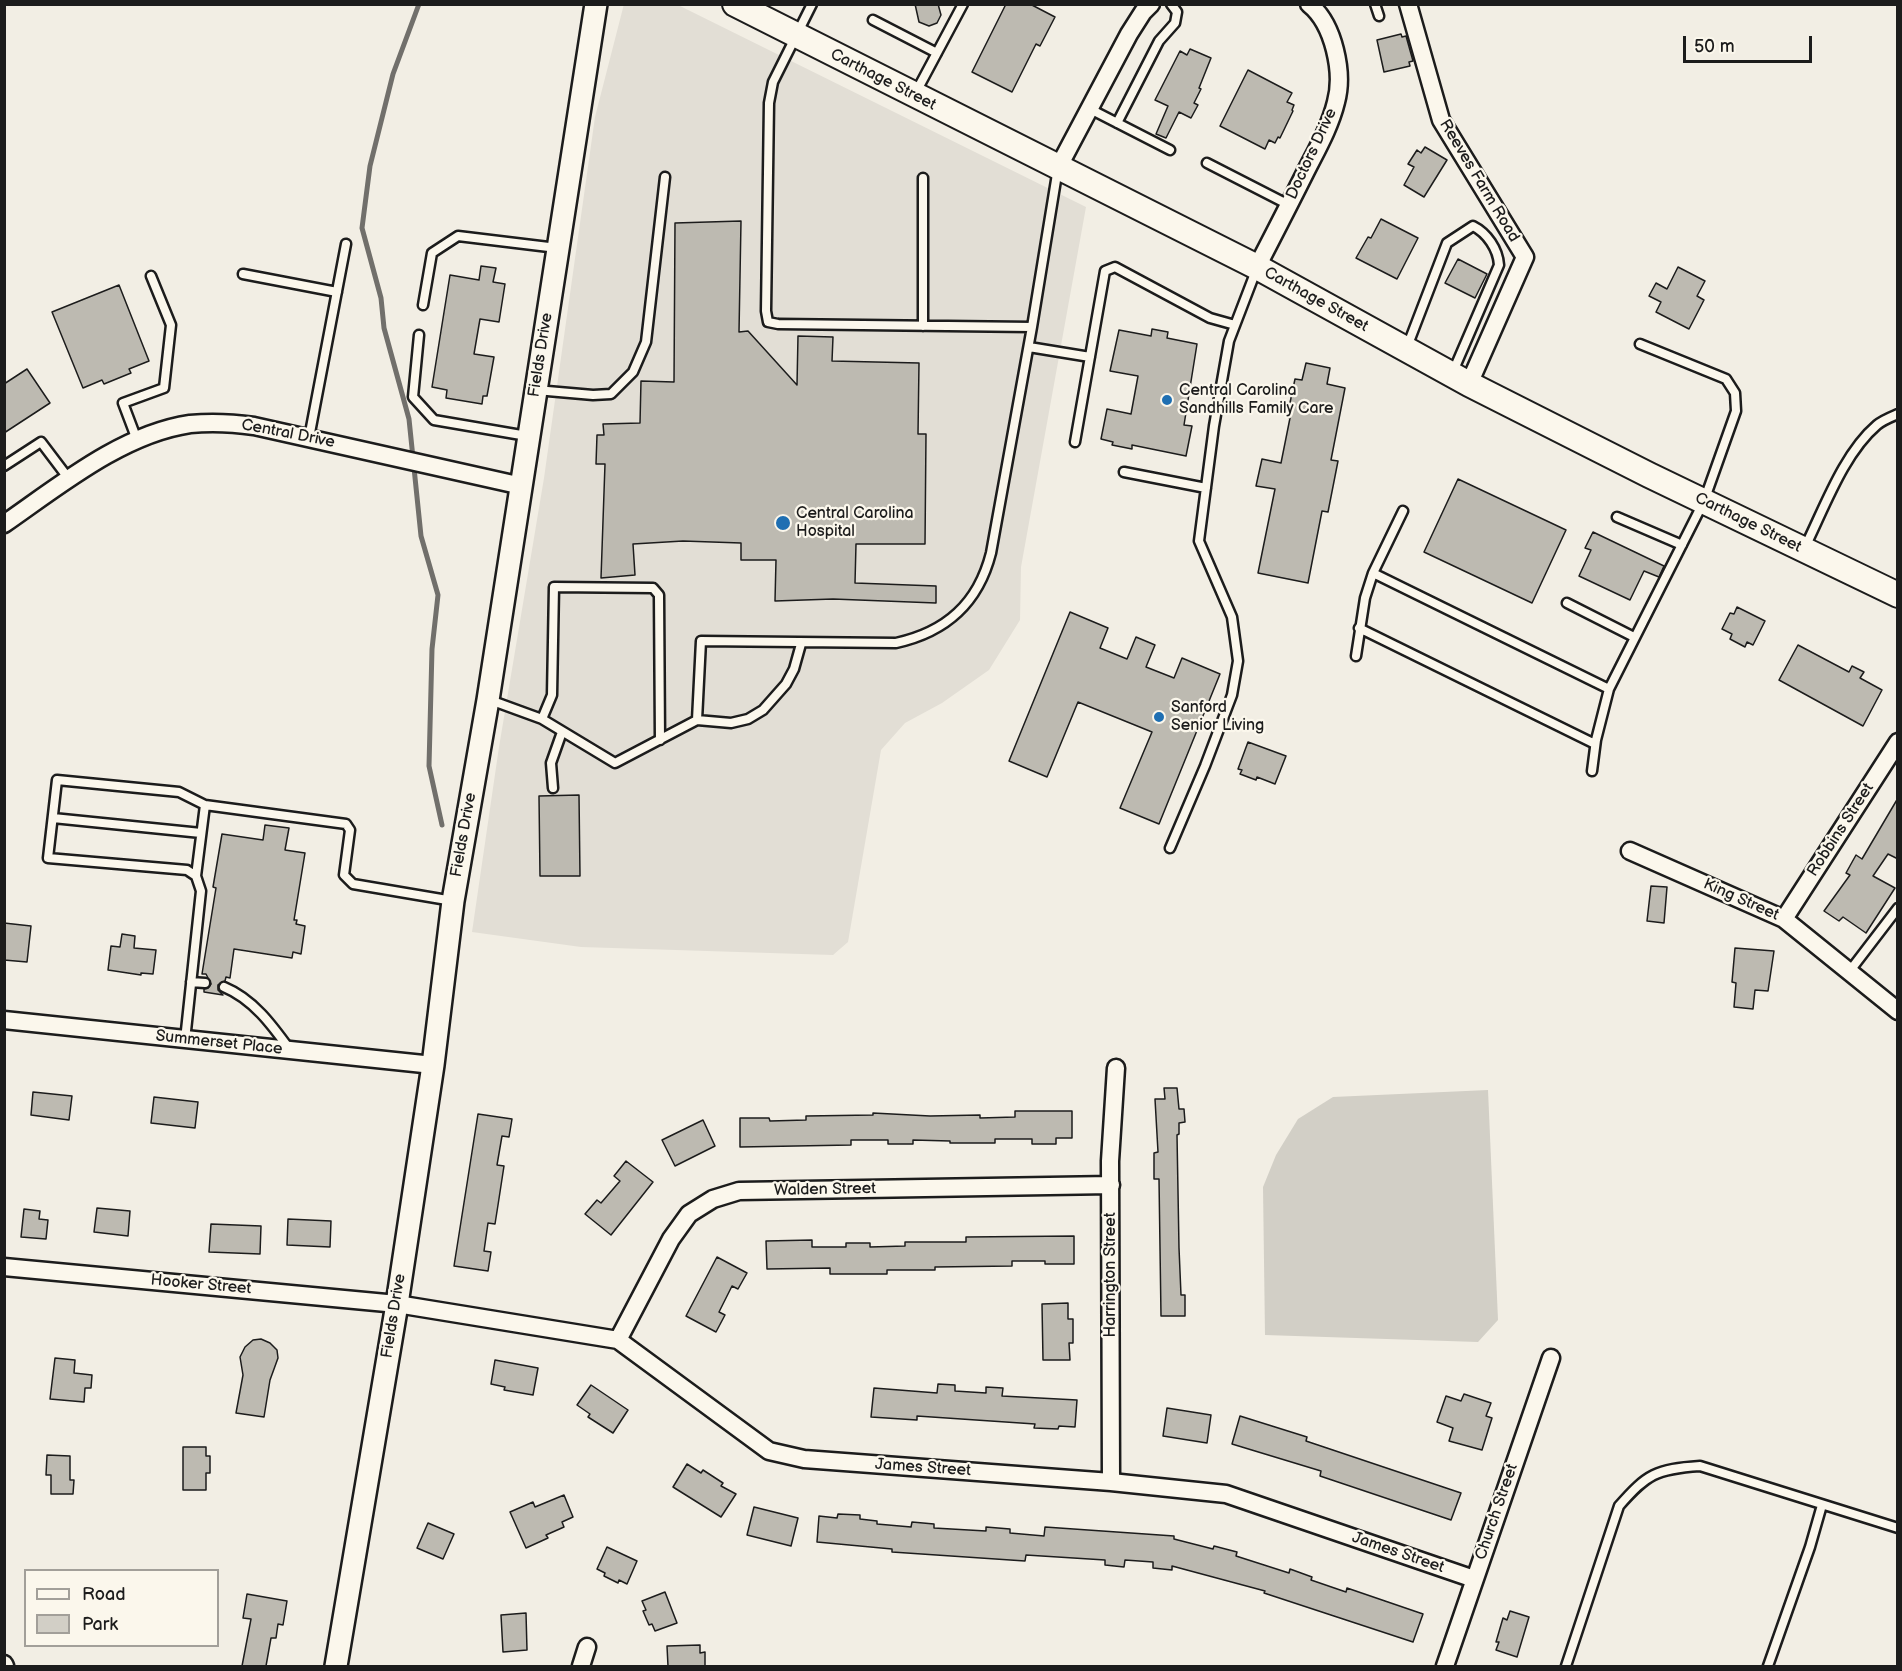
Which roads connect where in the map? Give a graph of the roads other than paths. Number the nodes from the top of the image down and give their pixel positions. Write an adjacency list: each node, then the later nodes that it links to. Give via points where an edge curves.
1 (596, 4): 24 (street, Fields Drive)
2 (735, 4): 12 (main road, Carthage Street)
3 (812, 4): 12 (lane)
4 (963, 4): 13 (lane)
5 (1151, 4): 15 (street, via 1129,34)
6 (1171, 4): 16 (lane, via 1177,12 1175,23 1159,41)
7 (1310, 4): 22 (street, Doctors Drive, via 1329,32 1339,77 1336,101 1322,139)
8 (1375, 4): 10 (lane)
9 (1408, 4): 38 (street, Reeves Farm Road, via 1441,120 1525,257)
10 (1378, 16)
11 (873, 20): 13 (lane)
12 (795, 36): 14 (main road, Carthage Street); 31 (lane, via 773,82 769,103 768,322)
13 (937, 53): 14 (lane)
14 (914, 96): 19 (main road, Carthage Street)
15 (1090, 109): 16 (lane); 19 (street)
16 (1117, 123): 17 (lane)
17 (1170, 150)
18 (1207, 164): 22 (lane)
19 (1058, 168): 25 (main road, Carthage Street); 32 (lane)
20 (666, 177): 39 (lane, via 646,342 633,372 611,394)
21 (923, 178): 31 (lane)
22 (1289, 205): 25 (street, Doctors Drive)
23 (346, 244): 28 (lane)
24 (557, 248): 29 (lane, via 458,236 432,253); 39 (street, Fields Drive)
25 (1257, 267): 30 (lane); 36 (main road, Carthage Street)
26 (243, 274): 28 (lane)
27 (151, 276): 43 (lane, via 171,325 164,388 123,403)
28 (337, 292): 42 (lane)
29 (423, 304)
30 (1235, 325): 37 (lane, via 1210,318 1115,267 1105,271); 49 (lane, via 1227,352)
31 (923, 326): 32 (lane)
32 (1032, 327): 35 (lane)
33 (419, 335): 41 (lane, via 413,397 434,420)
34 (1640, 344): 50 (lane, via 1726,379 1736,393 1736,411)
35 (1029, 347): 37 (lane); 61 (lane, via 991,554 970,601 944,624 913,640 896,644)
36 (1406, 349): 38 (main road, Carthage Street); 38 (lane, via 1447,243 1473,226 1482,231 1498,254 1499,265)
37 (1090, 357): 44 (lane)
38 (1460, 379): 50 (main road, Carthage Street)
39 (536, 390): 41 (street, Fields Drive)
40 (1898, 414): 55 (lane, via 1878,424 1859,445 1837,480)
41 (529, 436): 48 (street, Fields Drive)
42 (309, 438): 43 (street, Central Drive, via 254,426 211,423 190,424); 48 (street, Central Drive)
43 (137, 440): 47 (street, Central Drive)
44 (1075, 442)
45 (4, 466): 47 (lane, via 41,442)
46 (1124, 472): 49 (lane)
47 (69, 479): 53 (street, Central Drive)
48 (522, 486): 64 (street, Fields Drive)
49 (1206, 488): 76 (lane, via 1199,541 1232,617 1238,661 1232,695)
50 (1704, 501): 54 (lane); 55 (main road, Carthage Street)
51 (1403, 511): 56 (lane)
52 (1617, 517): 54 (lane)
53 (4, 524)
54 (1682, 545): 60 (lane)
55 (1804, 550): 57 (main road, Carthage Street)
56 (1373, 573): 59 (lane); 63 (lane)
57 (1898, 595)
58 (1566, 603): 60 (lane)
59 (1359, 628): 62 (lane); 70 (lane)
60 (1634, 637): 63 (lane)
61 (801, 644): 66 (lane, via 786,684 763,710 731,723); 66 (lane, via 701,641)
62 (1356, 656)
63 (1609, 689): 70 (lane)
64 (488, 700): 65 (lane); 79 (street, Fields Drive)
65 (542, 719): 67 (lane); 68 (lane, via 552,695 554,588 652,588 659,596)
66 (697, 720): 68 (lane)
67 (562, 732): 68 (lane, via 615,763); 72 (lane, via 551,763)
68 (660, 740)
69 (1898, 742): 81 (street, Robbins Street)
70 (1595, 744): 71 (lane)
71 (1592, 771)
72 (553, 788)
73 (205, 805): 74 (lane, via 178,792 57,780); 75 (lane); 79 (lane, via 346,824 350,830 344,875 353,884)
74 (53, 818): 75 (lane); 78 (lane, via 48,858 187,870)
75 (201, 833): 78 (lane)
76 (1170, 848)
77 (1630, 851): 81 (street, King Street)
78 (196, 876): 83 (lane, via 201,891)
79 (453, 901): 90 (street, Fields Drive)
80 (1898, 908): 82 (lane)
81 (1784, 919): 82 (street, King Street)
82 (1849, 972): 86 (street, King Street)
83 (191, 982): 84 (lane); 88 (lane)
84 (205, 983)
85 (224, 987): 89 (lane, via 239,993)
86 (1898, 1011)
87 (4, 1020): 88 (street, Summerset Place)
88 (185, 1040): 89 (street, Summerset Place)
89 (291, 1050): 90 (street, Summerset Place)
90 (433, 1065): 94 (street, Fields Drive)
91 (1116, 1068): 92 (street, Harrington Street)
92 (1111, 1185): 95 (street, Walden Street, via 739,1191 712,1199 690,1214 671,1239); 97 (street, Harrington Street)
93 (4, 1267): 94 (street, Hooker Street)
94 (397, 1304): 95 (street, James Street); 102 (street, Fields Drive)
95 (618, 1340): 97 (street, James Street, via 769,1451 804,1459)
96 (1551, 1358): 100 (street, Church Street)
97 (1111, 1482): 100 (street, James Street, via 1226,1494)
98 (1822, 1505): 99 (lane); 105 (lane, via 1700,1466 1653,1474 1619,1506); 106 (lane)
99 (1898, 1528)
100 (1474, 1579): 104 (street, Church Street)
101 (587, 1647): 103 (street)
102 (336, 1666)
103 (581, 1666)
104 (1445, 1666)
105 (1566, 1666)
106 (1768, 1666)

